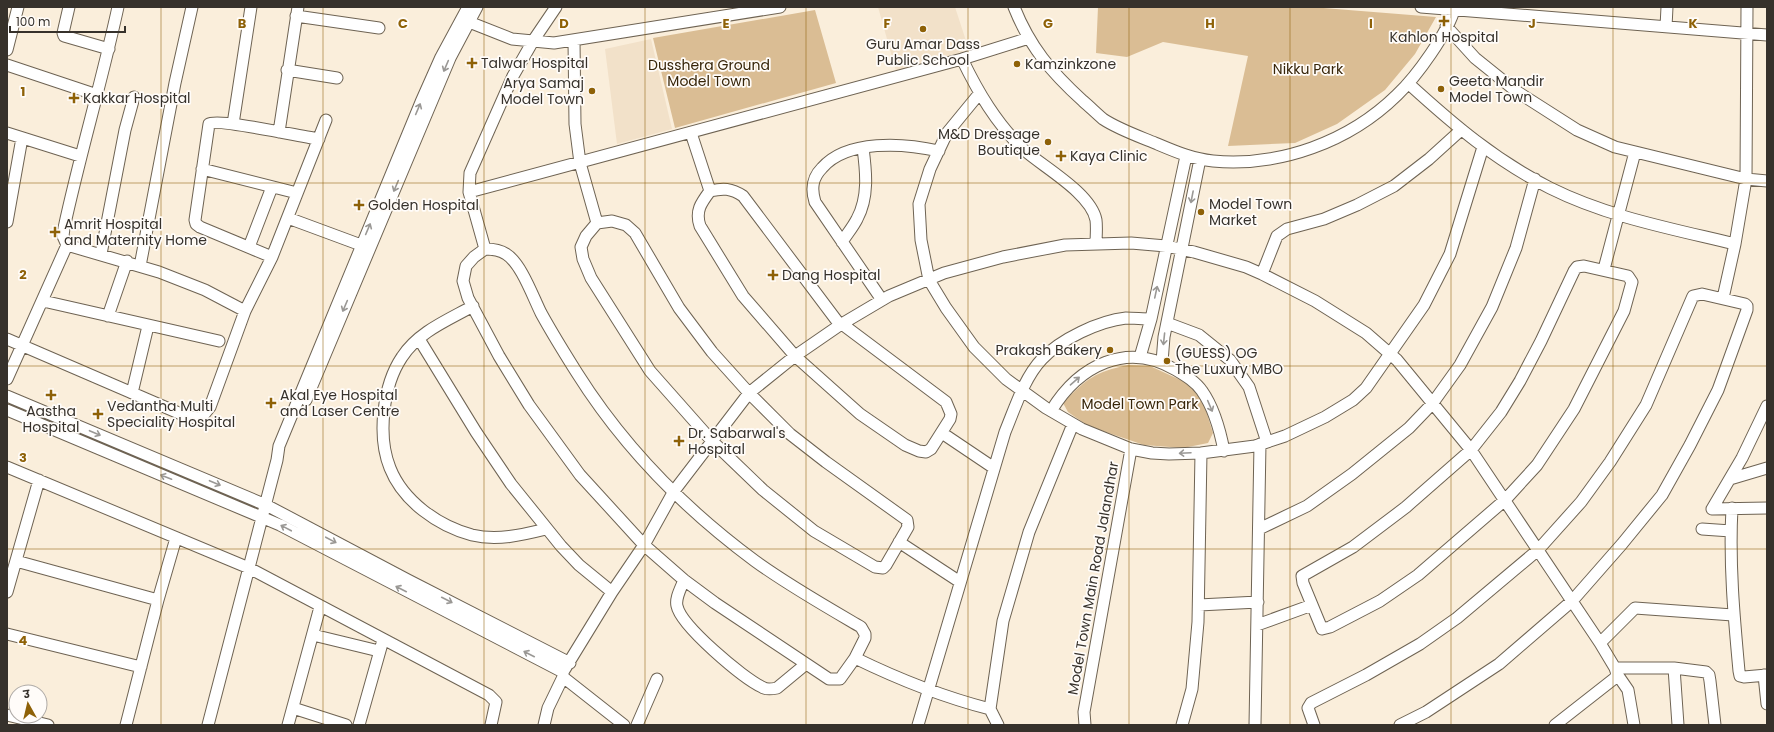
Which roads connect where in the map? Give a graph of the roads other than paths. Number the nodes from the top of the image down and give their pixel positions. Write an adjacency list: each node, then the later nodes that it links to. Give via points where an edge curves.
1 (18, 7): 26 (street)
2 (69, 7): 25 (street, via 64,36)
3 (118, 7): 25 (street)
4 (192, 7): 75 (street)
5 (251, 7): 36 (street)
6 (468, 7): 67 (street, one-way to 6, via 429,82)
7 (477, 7): 16 (street)
8 (556, 7): 24 (street)
9 (780, 7): 23 (street)
10 (1014, 7): 22 (street)
11 (1421, 7): 14 (street)
12 (1667, 7): 18 (street)
13 (1747, 7): 20 (street)
14 (1454, 8): 17 (street); 18 (street)
15 (297, 11): 19 (street); 29 (street)
16 (469, 22): 24 (street, via 512,39); 114 (street, one-way to 114, via 450,58 286,448)
17 (1446, 26): 31 (street, via 1432,52); 46 (street, via 1476,58 1522,95 1577,130 1615,147)
18 (1666, 27): 20 (street)
19 (379, 28)
20 (1748, 33): 21 (street); 53 (street)
21 (1767, 35)
22 (1029, 38): 27 (street); 48 (street, via 1038,54 1066,86 1104,119)
23 (574, 40): 24 (street, via 554,43); 50 (street, via 576,124)
24 (533, 41): 57 (street, via 513,76 470,173)
25 (109, 49): 33 (street)
26 (7, 50)
27 (962, 59): 32 (street); 40 (street)
28 (7, 65): 33 (street)
29 (287, 70): 30 (street); 38 (street)
30 (337, 78)
31 (1408, 84): 37 (street); 49 (street, via 1387,105 1350,132 1314,148 1277,158 1244,161)
32 (979, 94): 45 (street, via 947,133); 64 (street, via 994,116 1023,149 1068,184 1090,206 1096,220)
33 (97, 95): 47 (street)
34 (134, 97): 72 (street)
35 (326, 120): 42 (street)
36 (233, 124): 38 (street); 51 (street, via 209,124)
37 (1461, 130): 43 (street); 77 (street, via 1394,186 1358,205 1324,219 1287,229 1277,236)
38 (279, 132): 42 (street)
39 (7, 133): 41 (street)
40 (690, 133): 50 (street); 56 (street)
41 (22, 138): 47 (street); 61 (street)
42 (319, 140): 58 (street)
43 (1482, 147): 52 (street); 93 (street, via 1450,254 1424,305)
44 (863, 148): 45 (street, via 896,145); 63 (street, via 866,172 864,200 858,218); 63 (street, via 843,152 829,159 814,182 812,191 815,202)
45 (938, 151): 78 (street, via 919,204 921,240)
46 (1635, 152): 53 (street); 59 (street)
47 (80, 156): 66 (street, via 64,228)
48 (1186, 156): 49 (street); 68 (street)
49 (1200, 159): 71 (street, one-way to 71)
50 (580, 163): 57 (street); 62 (street)
51 (202, 169): 55 (street); 69 (street, via 196,224)
52 (1535, 179): 59 (street, via 1551,188); 102 (street, via 1516,248 1492,307 1460,365)
53 (1746, 179): 54 (street); 65 (street)
54 (1767, 180)
55 (272, 187): 58 (street); 69 (street)
56 (710, 191): 87 (street, via 721,188 733,189 743,196); 94 (street, via 699,207 697,218 700,226 743,296)
57 (469, 192): 70 (street)
58 (298, 193): 60 (street)
59 (1619, 214): 65 (street); 76 (street)
60 (288, 218): 67 (street); 73 (street)
61 (7, 222)
62 (597, 223): 100 (street, via 612,221 626,225 635,233 679,308 712,352); 108 (street, via 581,247 591,278 650,371)
63 (842, 242): 80 (street)
64 (1096, 244): 68 (street); 78 (street, via 1065,245 1002,256)
65 (1735, 244): 79 (street)
66 (66, 245): 72 (street); 81 (street)
67 (361, 245): 114 (street, via 279,446)
68 (1166, 246): 71 (street); 85 (street, one-way to 68)
69 (249, 247): 73 (street)
70 (485, 249): 82 (street, via 466,266 463,281); 120 (street, via 506,254 515,263 573,367 610,422)
71 (1182, 249): 77 (street); 86 (street)
72 (100, 254): 74 (street)
73 (272, 257): 83 (street)
74 (127, 261): 75 (street); 84 (street)
75 (140, 266): 83 (street, via 204,290)
76 (1604, 269): 111 (street, via 1584,266 1577,267 1574,271 1520,381 1501,412); 121 (street, via 1628,276 1632,282 1624,311 1574,409 1536,465)
77 (1262, 274): 93 (street, via 1315,301 1354,325)
78 (929, 280): 80 (street); 98 (street, via 974,347)
79 (1723, 298): 133 (street, via 1702,294 1693,296 1646,405 1581,502); 141 (street, via 1742,302 1747,306 1747,310 1718,390 1662,495)
80 (882, 300): 87 (street)
81 (43, 301): 84 (street); 92 (street)
82 (473, 306): 89 (street, via 433,328); 132 (street, via 529,405 580,475)
83 (245, 311): 99 (street, via 210,407 202,418 188,417)
84 (108, 316): 88 (street)
85 (1151, 319): 95 (street); 98 (street, via 1127,318 1110,321 1058,344 1041,360)
86 (1167, 323): 96 (street, one-way to 96); 109 (street, via 1199,335 1230,360 1249,387)
87 (841, 324): 94 (street); 107 (street, via 946,402 951,414)
88 (148, 326): 91 (street); 99 (street)
89 (419, 339): 126 (street, via 476,432 511,484); 126 (street, via 402,356 394,372 382,417 390,468 401,487 424,512 449,528 473,535 495,538)
90 (7, 340): 92 (street)
91 (219, 341)
92 (22, 347): 97 (street); 99 (street)
93 (1390, 354): 102 (street); 109 (street, via 1366,388 1353,400 1285,436)
94 (795, 356): 100 (street); 107 (street, via 860,414 905,445 926,452)
95 (1140, 357): 96 (street); 105 (street, one-way to 95, via 1060,395 1075,380 1094,367 1120,359)
96 (1162, 362): 112 (street, one-way to 112, via 1190,378 1202,390 1211,405)
97 (7, 379)
98 (1022, 391): 105 (street); 116 (street)
99 (132, 393)
100 (749, 393): 108 (street); 131 (street, via 790,434 904,517 908,527)
101 (7, 396): 122 (street, one-way to 122)
102 (1432, 404): 111 (street); 127 (street, via 1409,428 1308,506)
103 (1767, 406): 118 (street)
104 (7, 410): 125 (street, one-way to 104)
105 (1051, 411): 106 (street)
106 (1073, 424): 110 (street); 164 (street, via 1029,532 1003,621)
107 (942, 433): 116 (street)
108 (712, 441): 120 (street); 131 (street, via 763,490 814,531 875,567 883,568 886,565)
109 (1264, 443): 112 (street); 127 (street)
110 (1130, 449): 113 (street, one-way to 110, via 1169,454); 165 (street, Model Town Main Road Jalandhar)
111 (1471, 450): 121 (street); 144 (street, via 1406,507 1353,546 1302,576)
112 (1224, 451): 113 (street)
113 (1201, 453): 143 (street)
114 (277, 460): 122 (street)
115 (7, 467): 119 (street)
116 (994, 468): 137 (street)
117 (1767, 468): 118 (street)
118 (1730, 479): 123 (street, via 1712,509)
119 (39, 480): 130 (street); 134 (street)
120 (674, 491): 132 (street); 152 (street, via 756,562 861,627 865,638)
121 (1505, 500): 133 (street); 144 (street, via 1418,575 1380,601 1326,629 1320,627)
122 (266, 505): 125 (street); 153 (street, one-way to 153)
123 (1732, 508): 124 (street); 129 (street)
124 (1767, 508)
125 (262, 517): 135 (street); 158 (street, one-way to 125)
126 (546, 529): 139 (street, via 579,564)
127 (1259, 529): 142 (street)
128 (1702, 529): 129 (street)
129 (1731, 531): 146 (street)
130 (176, 538): 135 (street); 140 (street)
131 (899, 542): 137 (street)
132 (644, 545): 136 (street); 139 (street)
133 (1538, 550): 141 (street); 183 (street, via 1457,618 1420,644 1311,703 1308,708)
134 (16, 561): 138 (street); 140 (street)
135 (249, 568): 145 (street); 169 (street)
136 (684, 580): 154 (street); 154 (street, via 677,598 679,612 700,638 724,661 762,687 771,689 777,688)
137 (960, 582): 161 (street)
138 (7, 592)
139 (612, 592): 153 (street)
140 (158, 600): 155 (street)
141 (1572, 601): 150 (street); 184 (street, via 1500,664 1426,712)
142 (1258, 602): 143 (street); 147 (street)
143 (1198, 605): 181 (street, via 1192,689)
144 (1312, 605): 147 (street)
145 (320, 607): 149 (street); 151 (street)
146 (1733, 615): 150 (street, via 1635,608); 159 (street, via 1739,674 1744,677)
147 (1258, 625): 182 (street)
148 (7, 634): 155 (street)
149 (313, 635): 151 (street); 163 (street)
150 (1600, 643): 157 (street)
151 (381, 646): 172 (street); 173 (street, via 494,698 496,708)
152 (854, 658): 154 (street, via 840,679 834,680); 161 (street)
153 (570, 663): 158 (street)
154 (806, 664)
155 (141, 668): 168 (street)
156 (1674, 668): 157 (street); 187 (street); 188 (street, via 1701,671 1709,675)
157 (1616, 671): 185 (street, via 1614,678); 186 (street, via 1628,690)
158 (563, 675): 174 (street, via 548,708); 175 (street)
159 (1766, 675): 162 (street)
160 (657, 679): 176 (street)
161 (930, 690): 164 (street); 177 (street)
162 (1767, 704)
163 (293, 708): 170 (street); 171 (street)
164 (990, 709): 178 (street)
165 (1084, 712): 179 (street); 180 (street)
166 (7, 715): 167 (street)
167 (48, 725)
168 (126, 725)
169 (208, 725)
170 (288, 725)
171 (346, 725)
172 (359, 725)
173 (491, 725)
174 (544, 725)
175 (624, 725)
176 (637, 725)
177 (918, 725)
178 (998, 725)
179 (1076, 725)
180 (1085, 725)
181 (1182, 725)
182 (1255, 725)
183 (1314, 725)
184 (1400, 725)
185 (1555, 725)
186 (1634, 725)
187 (1678, 725)
188 (1715, 725)

